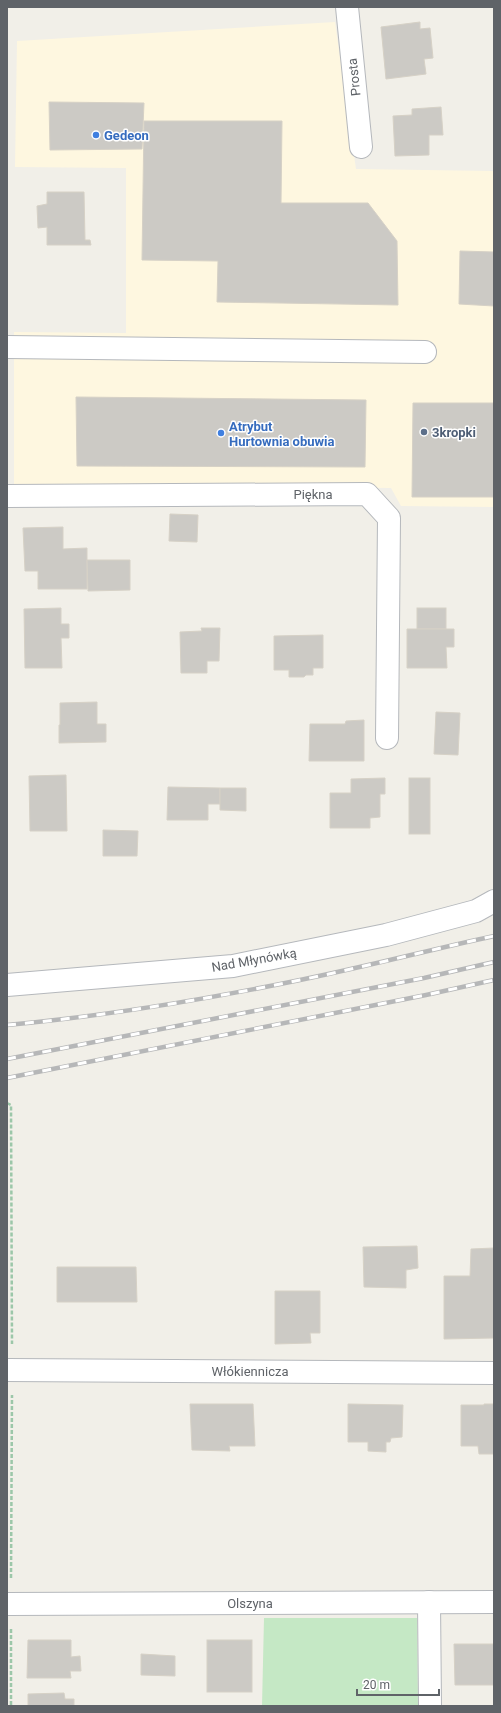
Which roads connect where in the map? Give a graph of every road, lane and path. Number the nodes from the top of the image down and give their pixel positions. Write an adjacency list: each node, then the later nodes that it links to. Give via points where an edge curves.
1 (347, 7): 2 (street, Prosta)
2 (361, 147)
3 (7, 347): 4 (street)
4 (425, 352)
5 (7, 496): 6 (street, Piękna, via 367,494 389,518)
6 (387, 738)
7 (494, 901): 8 (street, Nad Młynówką, via 476,911 386,935 233,966)
8 (7, 985)
9 (7, 1103): 10 (path, via 11,1105)
10 (10, 1370): 11 (street, Włókiennicza); 14 (path)
11 (494, 1373)
12 (429, 1602): 13 (street, Olszyna); 14 (street, Olszyna); 16 (street)
13 (494, 1602)
14 (9, 1604): 15 (path)
15 (11, 1706)
16 (430, 1706)

